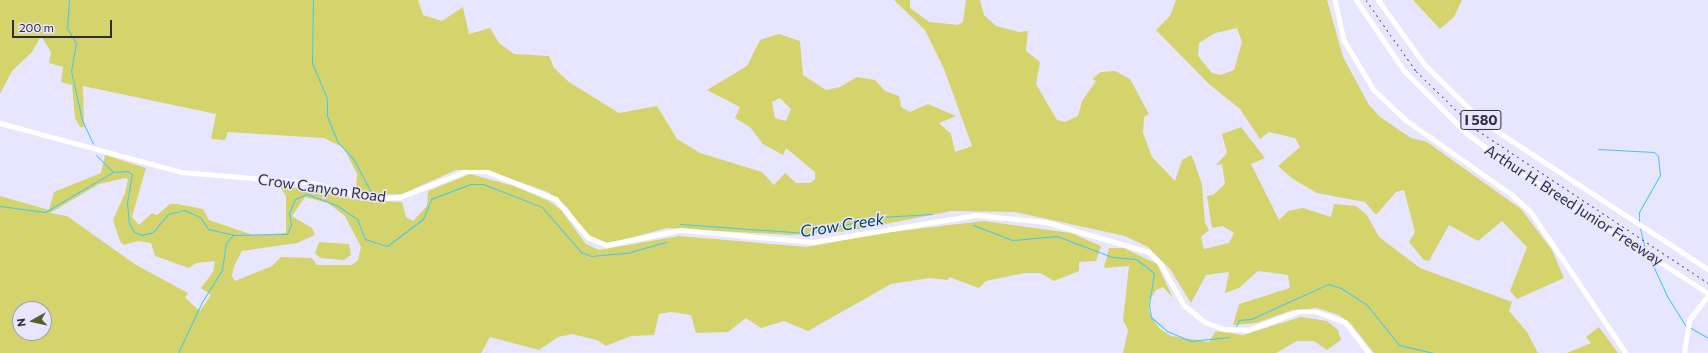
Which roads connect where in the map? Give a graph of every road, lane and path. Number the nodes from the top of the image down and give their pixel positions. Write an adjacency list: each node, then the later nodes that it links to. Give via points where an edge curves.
1 (1335, 0): 9 (main road, via 1344,40 1374,90 1406,120 1511,194 1530,212)
2 (1356, 0): 6 (highway, Arthur H. Breed Junior Freeway / I 580, via 1378,35 1424,93 1471,137)
3 (1378, 0): 5 (highway, Arthur H. Breed Junior Freeway / I 580, via 1424,64 1471,112 1513,144)
4 (0, 123): 8 (main road, Crow Canyon Road, via 179,171 312,183 375,199 400,198 464,172 488,172 556,199 588,237 606,245 682,230 813,242 976,215 1046,222 1149,252 1161,264 1184,305 1205,322 1224,329 1248,330 1296,312 1317,312 1345,322)
5 (1708, 269)
6 (1708, 293)
7 (1708, 296): 10 (main road, via 1696,308 1686,328)
8 (1369, 353)
9 (1626, 353)
10 (1684, 353)

